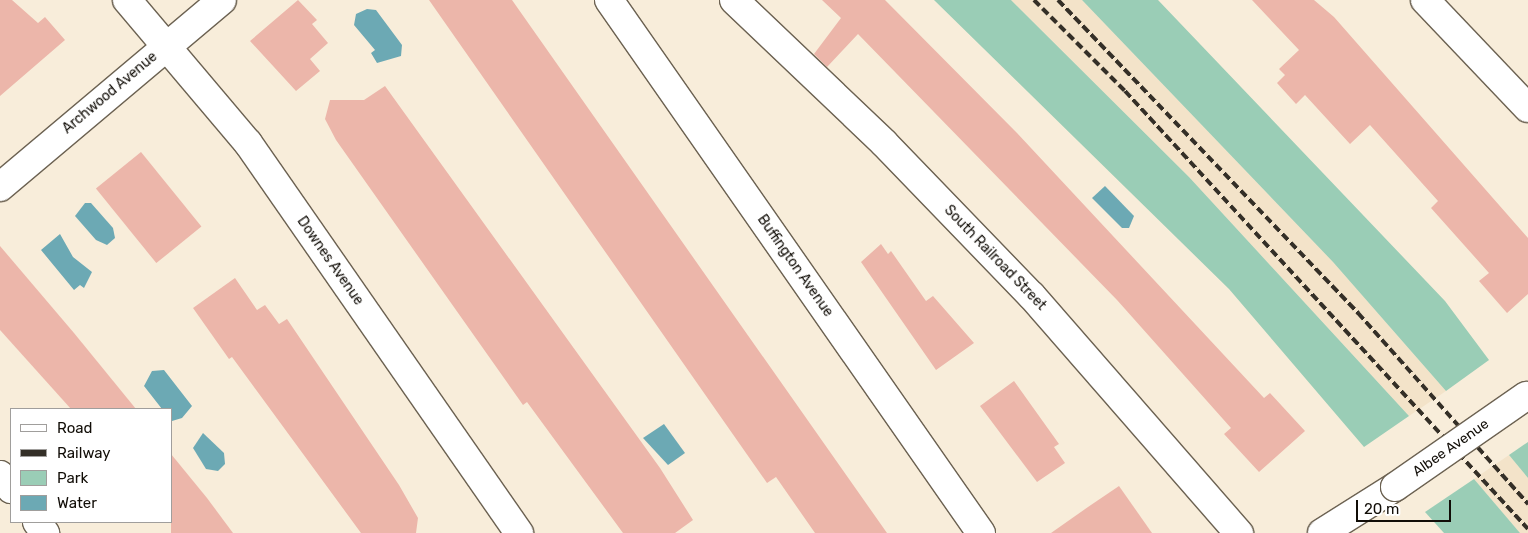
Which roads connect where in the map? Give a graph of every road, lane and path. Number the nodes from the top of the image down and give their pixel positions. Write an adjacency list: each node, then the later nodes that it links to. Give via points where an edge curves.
1 (127, 0): 6 (street, Downes Avenue)
2 (222, 0): 6 (street, Archwood Avenue)
3 (609, 0): 13 (street, Buffington Avenue)
4 (734, 0): 14 (street, South Railroad Street, via 884,143 1025,289)
5 (1426, 0): 7 (street)
6 (166, 46): 8 (street, Archwood Avenue); 12 (street, Downes Avenue, via 248,143)
7 (1528, 108)
8 (0, 187)
9 (1527, 395): 15 (street, Albee Avenue, bridge, via 1395,487)
10 (0, 474): 11 (street)
11 (10, 488)
12 (519, 533)
13 (981, 533)
14 (1239, 533)
15 (1322, 533)

